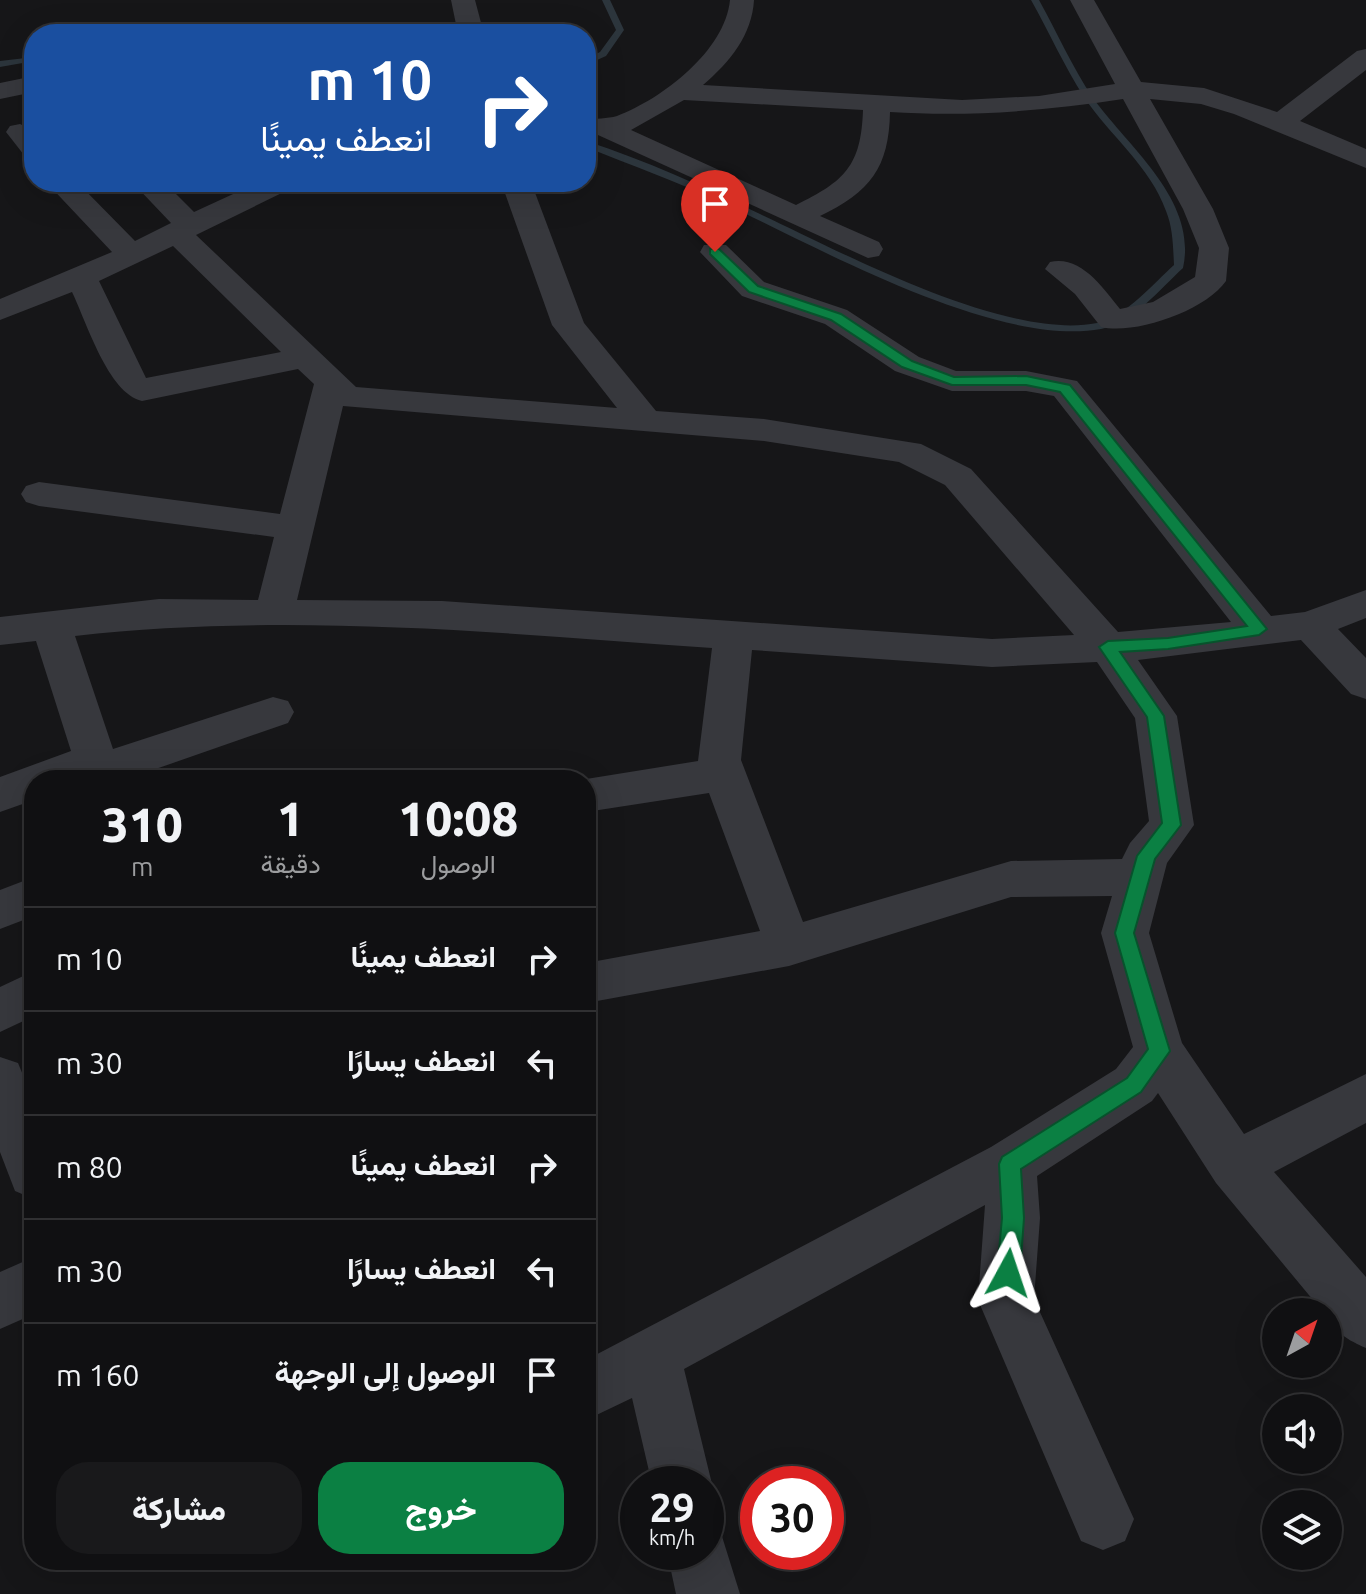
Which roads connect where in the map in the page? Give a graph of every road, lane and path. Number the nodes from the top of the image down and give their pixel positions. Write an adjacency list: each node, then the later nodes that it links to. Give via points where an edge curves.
1 (463, 0): 4 (street)
2 (742, 0): 9 (street, via 744,14 734,35 702,74)
3 (1082, 0): 7 (street)
4 (469, 24)
5 (1366, 57): 11 (street)
6 (24, 86): 8 (street)
7 (1133, 89): 10 (street, via 1023,105); 11 (street, via 1204,96); 24 (street, via 1214,248 1210,281 1150,316 1112,320 1086,287)
8 (0, 91)
9 (675, 91): 10 (street); 12 (street, via 624,123)
10 (877, 104): 19 (street, via 873,154 861,174 834,198)
11 (1280, 123): 14 (street)
12 (596, 127)
13 (596, 128): 19 (street)
14 (1366, 159)
15 (71, 192): 23 (street)
16 (155, 192): 20 (street)
17 (261, 192): 20 (street)
18 (520, 192): 28 (street, via 568,325)
19 (796, 216): 21 (street)
20 (183, 229): 23 (street); 27 (street)
21 (868, 249)
22 (715, 252): 35 (street, via 753,289 836,317 907,364 952,381 1026,381 1065,388)
23 (131, 254): 25 (street)
24 (1061, 269)
25 (81, 277): 26 (street); 27 (street, via 132,383 142,391)
26 (0, 310)
27 (318, 370): 28 (street, via 346,397); 30 (street)
28 (646, 421): 38 (street, via 764,430 908,452 945,470 958,477)
29 (39, 494): 30 (street)
30 (296, 528): 32 (street)
31 (1366, 603): 34 (street)
32 (274, 614): 33 (street, via 159,613); 37 (street, via 442,615)
33 (51, 625): 36 (street); 41 (street)
34 (1310, 625): 35 (street); 39 (street)
35 (1259, 629): 38 (street, via 1168,644)
36 (0, 631)
37 (734, 635): 38 (street, via 992,653); 42 (street, via 719,760)
38 (1108, 647): 46 (street, via 1156,716 1172,825 1146,856)
39 (1366, 684)
40 (273, 712): 41 (street)
41 (99, 770)
42 (724, 774): 44 (street); 49 (street)
43 (24, 786): 45 (street)
44 (596, 793)
45 (0, 795)
46 (1140, 877): 49 (street, via 1011,879); 53 (street, via 1125,933)
47 (24, 900): 48 (street)
48 (0, 910)
49 (789, 946): 50 (street)
50 (596, 981)
51 (24, 998): 52 (street)
52 (0, 1011)
53 (1159, 1051): 57 (street, via 1134,1085); 58 (street)
54 (0, 1079): 56 (street)
55 (1366, 1097): 58 (street)
56 (24, 1146)
57 (1010, 1164): 62 (street); 65 (street, via 1013,1218 1006,1300)
58 (1235, 1166): 61 (street)
59 (24, 1289): 60 (street)
60 (0, 1302)
61 (1366, 1320)
62 (652, 1357): 63 (street); 64 (street)
63 (596, 1386)
64 (678, 1466)
65 (1103, 1519)
66 (702, 1570): 67 (street)
67 (708, 1594)

